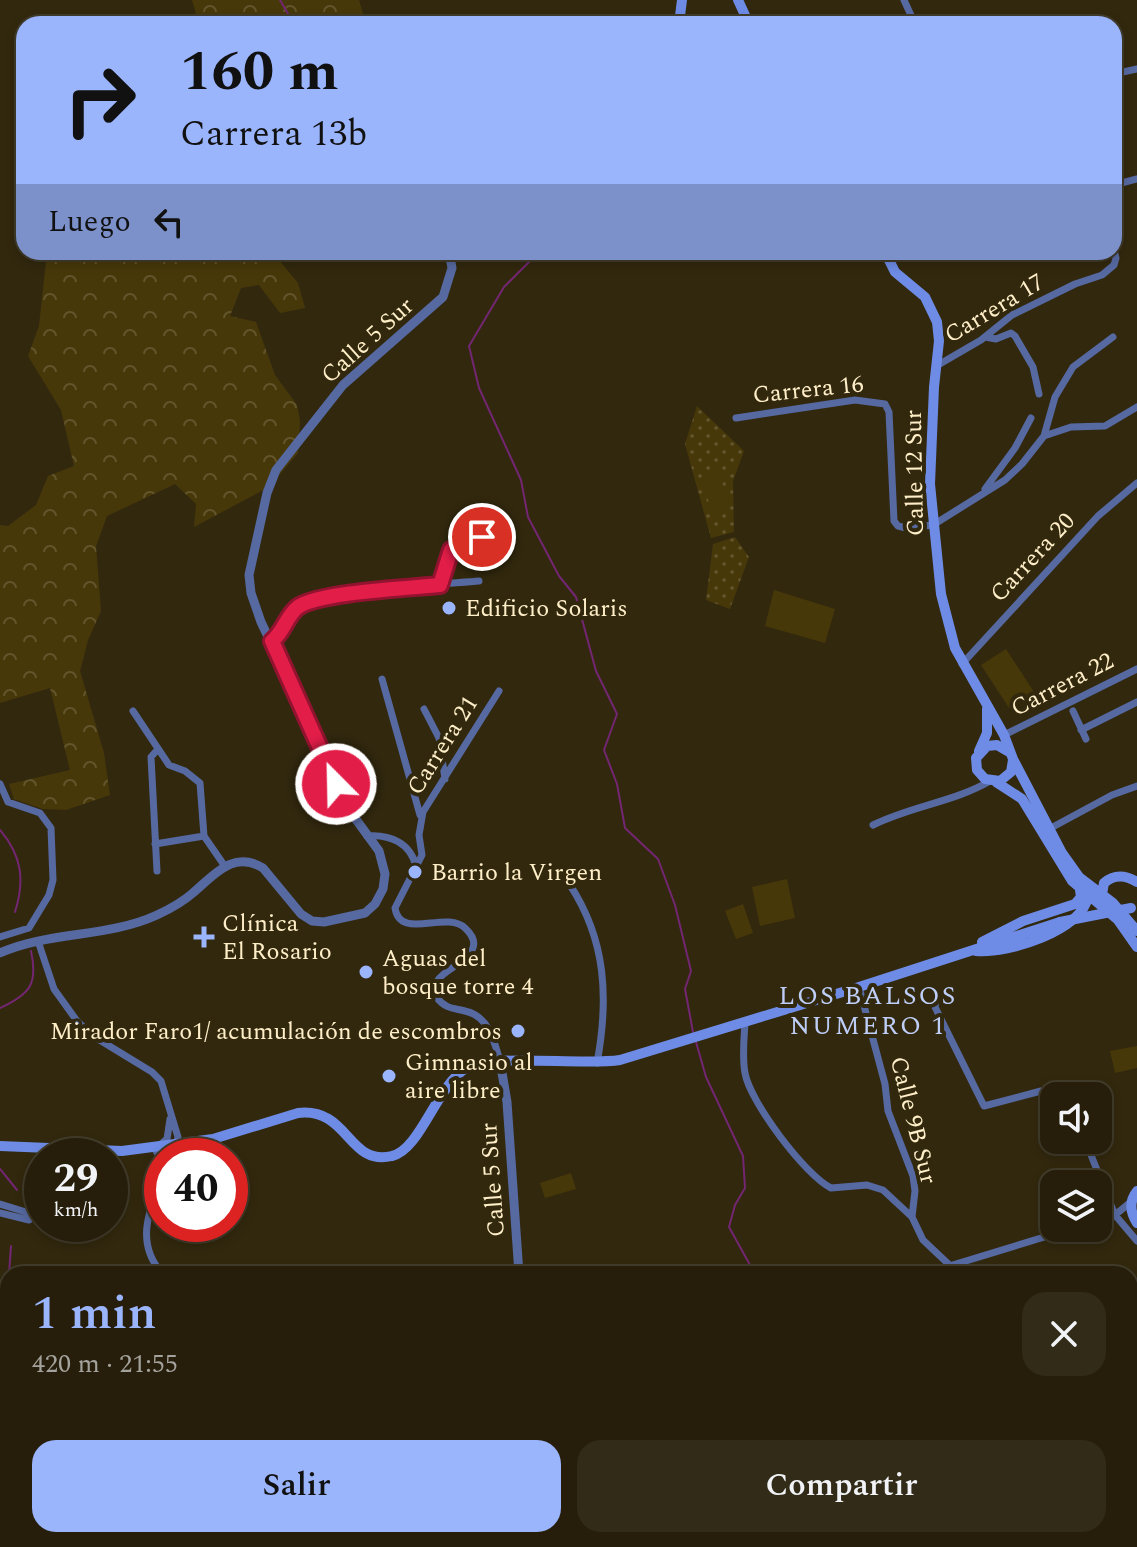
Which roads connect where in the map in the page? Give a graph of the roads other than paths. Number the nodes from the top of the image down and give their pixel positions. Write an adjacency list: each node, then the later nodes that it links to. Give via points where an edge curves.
1 (450, 260): 18 (street, Calle 5 Sur, via 443,297 343,385 272,478 249,575)
2 (889, 260): 6 (main road, Calle 12 Sur, via 930,304 939,341)
3 (1115, 260): 4 (street, Carrera 17, via 1102,275 1012,315)
4 (985, 337): 6 (street, Carrera 17); 7 (street, via 1015,336 1033,367)
5 (1113, 337): 11 (street, via 1064,378)
6 (938, 365): 14 (main road, Calle 12 Sur, via 930,447)
7 (1039, 394)
8 (1137, 407): 11 (street, via 1105,426 1071,427)
9 (736, 418): 14 (street, Carrera 16, via 855,400 885,404 894,521 906,528)
10 (1031, 418): 13 (street)
11 (1044, 436): 13 (street, via 1005,480)
12 (1137, 483): 19 (street, Carrera 20, via 1098,516)
13 (984, 491): 14 (street)
14 (933, 525): 19 (main road, Calle 12 Sur, via 941,594)
15 (482, 537): 17 (street, via 451,550)
16 (479, 581): 17 (street)
17 (440, 585): 18 (street, via 306,603)
18 (272, 641): 42 (street, Calle 5 Sur, via 344,803)
19 (962, 664): 24 (main road, Calle 12 Sur)
20 (1137, 669): 29 (street, Carrera 22)
21 (382, 679): 38 (street)
22 (499, 691): 34 (street, Carrera 21)
23 (1137, 702): 28 (street)
24 (986, 703): 29 (main road, Calle 12 Sur); 32 (main road, via 987,733)
25 (424, 709): 34 (street, via 439,738)
26 (133, 711): 31 (street)
27 (1073, 711): 28 (street)
28 (1081, 730): 30 (street)
29 (1004, 735): 33 (main road, Calle 12 Sur)
30 (1086, 739)
31 (158, 749): 41 (street, via 169,765 200,783); 44 (street, via 151,757)
32 (979, 753): 33 (main road, via 992,744); 35 (main road, via 977,770)
33 (1012, 756): 35 (main road, via 1011,772); 40 (main road, Calle 12 Sur)
34 (445, 779): 38 (street, Carrera 21)
35 (993, 781): 39 (street); 51 (main road, via 1028,806 1055,857)
36 (0, 784): 55 (street, via 8,802 40,813 49,823 53,866 49,895 29,928)
37 (1137, 786): 40 (street)
38 (421, 818): 47 (street, Carrera 21, via 422,855)
39 (873, 825)
40 (1049, 829): 52 (main road, Calle 12 Sur, via 1079,877)
41 (204, 836): 44 (street); 46 (street)
42 (367, 836): 43 (street); 45 (street, Calle 5 Sur)
43 (388, 837): 45 (street); 47 (street, via 405,845)
44 (155, 844): 48 (street)
45 (379, 851): 46 (street, via 385,881 375,904 359,915 324,922 301,914 255,863)
46 (224, 865): 56 (street, via 182,902 139,923)
47 (416, 867): 63 (street, Calle 5 Sur, via 395,912 404,923 449,922 468,931 471,952 437,981 437,998 448,1008 482,1019)
48 (157, 871)
49 (1137, 882): 52 (main road, via 1113,877 1104,883)
50 (570, 885): 64 (street, via 590,919 600,952 602,1032)
51 (1084, 893): 57 (main road, via 1118,920); 58 (main road, via 1075,904 1023,921); 58 (main road, via 1083,910 1051,934 1002,951)
52 (1102, 894): 53 (main road, Calle 12 Sur)
53 (1134, 909): 54 (main road, Calle 12 Sur); 58 (main road, bridge, via 1060,922)
54 (1137, 931)
55 (0, 935)
56 (38, 941): 59 (street); 66 (street, via 65,1007 93,1036 152,1072 161,1081)
57 (1137, 947)
58 (970, 950): 60 (main road)
59 (0, 953)
60 (859, 987): 62 (main road); 78 (street, Calle 9B Sur, via 888,1111 913,1176)
61 (943, 995): 65 (street, via 935,1007 984,1106)
62 (745, 1023): 64 (main road); 78 (street, via 748,1085 800,1159 825,1185 874,1186)
63 (500, 1061): 64 (main road); 69 (main road, via 462,1072 441,1094 408,1147 394,1156 365,1154 332,1120 310,1111); 84 (street, Calle 5 Sur)
64 (597, 1063)
65 (1040, 1091)
66 (170, 1108): 67 (street); 68 (street)
67 (167, 1138)
68 (177, 1138)
69 (216, 1138)
70 (0, 1146): 71 (main road)
71 (144, 1148)
72 (1091, 1154): 76 (street)
73 (1134, 1196): 76 (street); 79 (main road)
74 (0, 1204): 75 (street, via 26,1212 29,1220)
75 (0, 1213)
76 (1115, 1215): 77 (street); 79 (street); 81 (street)
77 (1112, 1216)
78 (912, 1217): 85 (street, via 923,1240)
79 (1135, 1220)
80 (1040, 1239): 86 (street)
81 (1137, 1241)
82 (147, 1242): 83 (street)
83 (157, 1266)
84 (518, 1266)
85 (951, 1266)
86 (955, 1266)

